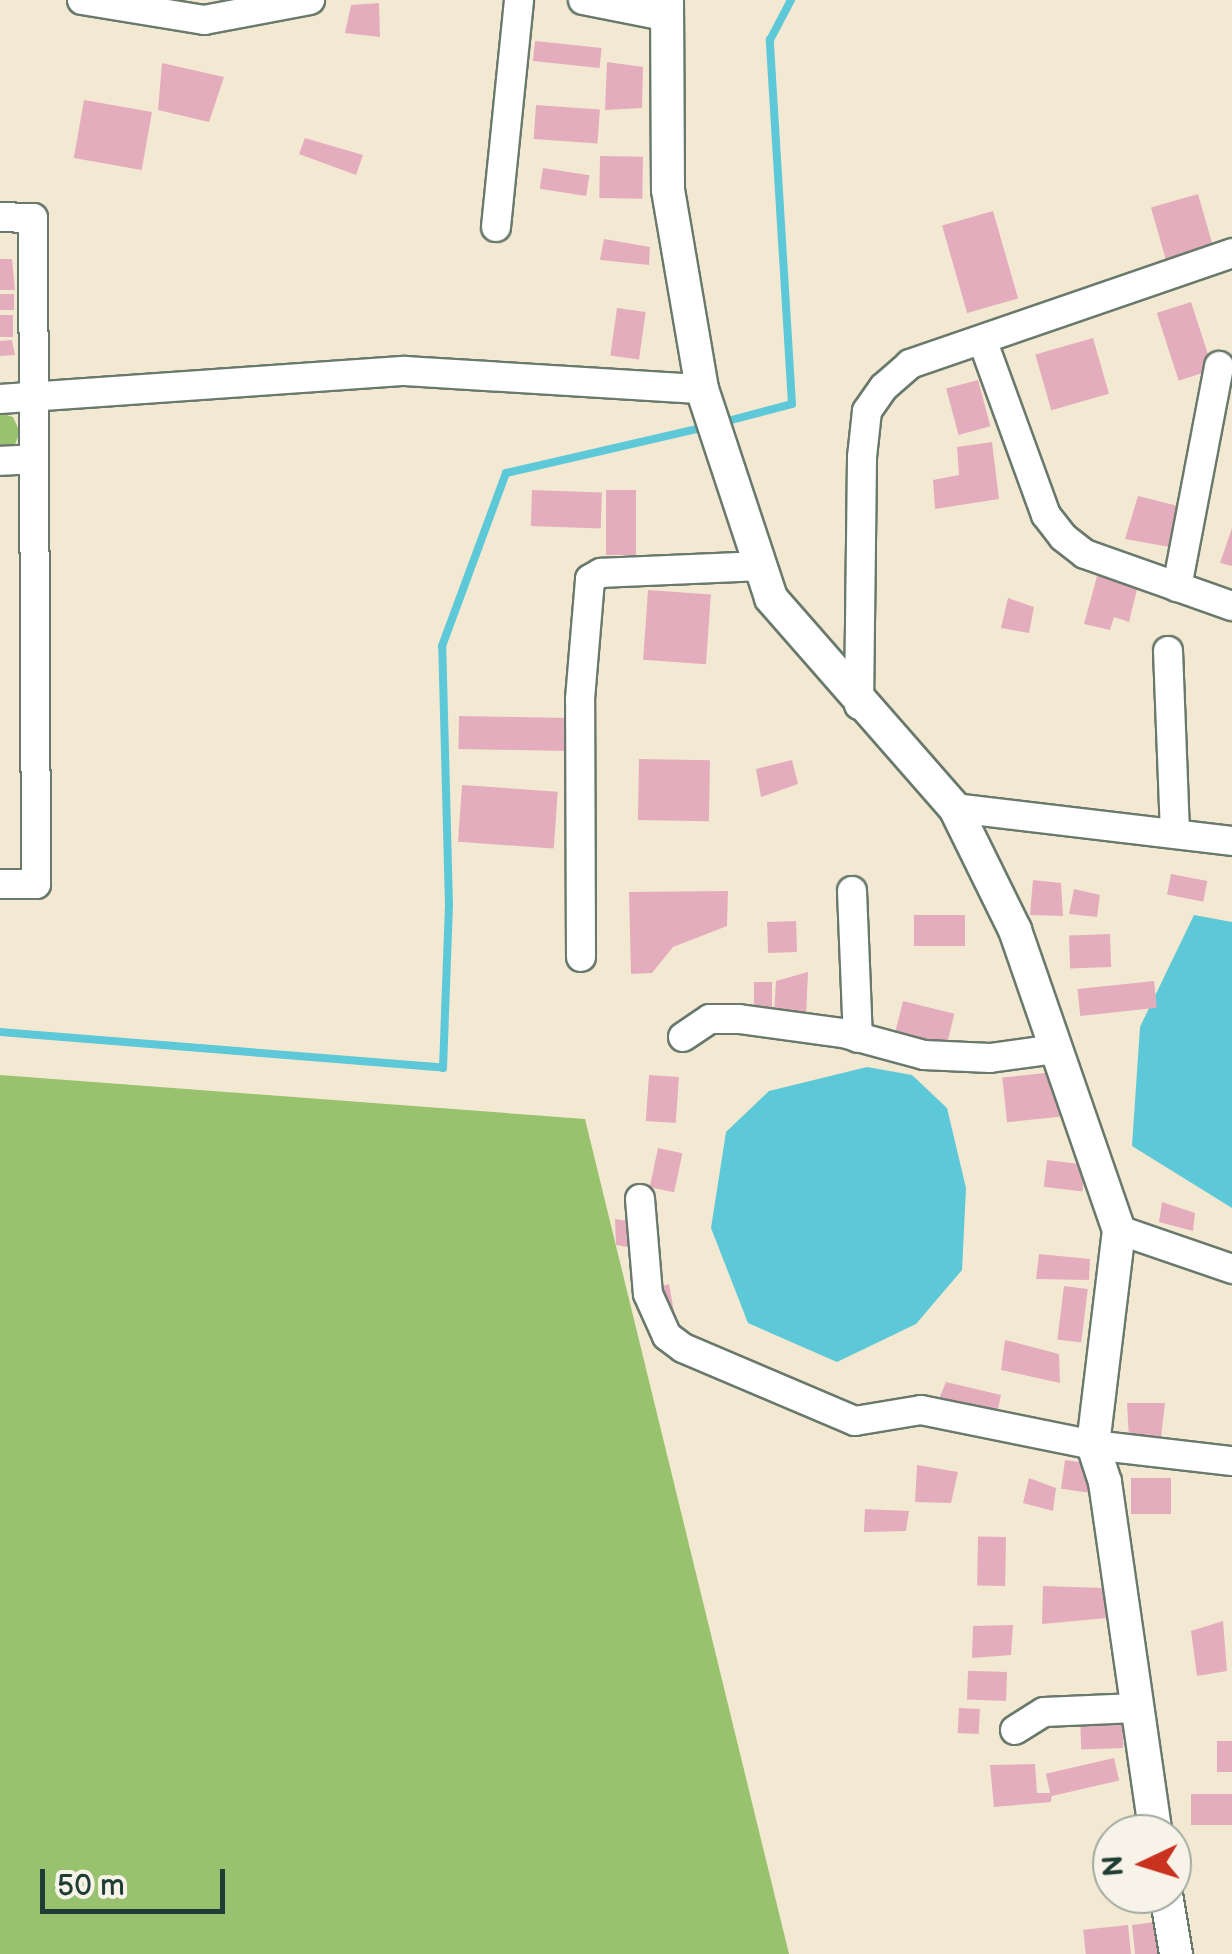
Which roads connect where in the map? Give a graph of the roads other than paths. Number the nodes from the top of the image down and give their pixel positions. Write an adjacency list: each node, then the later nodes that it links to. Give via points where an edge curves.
1 (310, 0): 4 (street, via 204,20)
2 (520, 0): 7 (street)
3 (582, 0): 5 (street)
4 (95, 2)
5 (665, 8): 12 (street, via 668,190)
6 (0, 218): 11 (street, via 33,218)
7 (496, 227)
8 (1232, 253): 9 (street)
9 (984, 342): 17 (street, via 1046,514 1062,537 1085,554); 20 (street, via 910,364 867,412)
10 (1219, 366): 17 (street)
11 (34, 397): 12 (street, via 405,371); 13 (street); 14 (street)
12 (704, 398): 16 (street)
13 (0, 399)
14 (34, 459): 15 (street); 24 (street, via 36,884)
15 (0, 461)
16 (760, 566): 20 (street, via 770,598); 26 (street, via 590,578 580,698)
17 (1176, 586): 18 (street)
18 (1232, 606)
19 (1168, 651): 22 (street)
20 (859, 705): 21 (street)
21 (955, 808): 22 (street); 29 (street, via 1015,930)
22 (1175, 834): 23 (street)
23 (1232, 841)
24 (0, 884)
25 (852, 891): 28 (street)
26 (581, 957)
27 (683, 1037): 28 (street, via 710,1019)
28 (858, 1038): 29 (street, via 924,1056 990,1058)
29 (1056, 1049): 31 (street)
30 (640, 1198): 33 (street, via 648,1294 667,1336 683,1348 856,1421 922,1410)
31 (1119, 1230): 32 (street); 33 (street)
32 (1232, 1268)
33 (1093, 1445): 34 (street); 35 (street, via 1105,1482)
34 (1232, 1460)
35 (1136, 1708): 36 (street, via 1044,1712); 37 (street)
36 (1015, 1730)
37 (1153, 1814)
38 (1169, 1914): 39 (street)
39 (1176, 1954)

